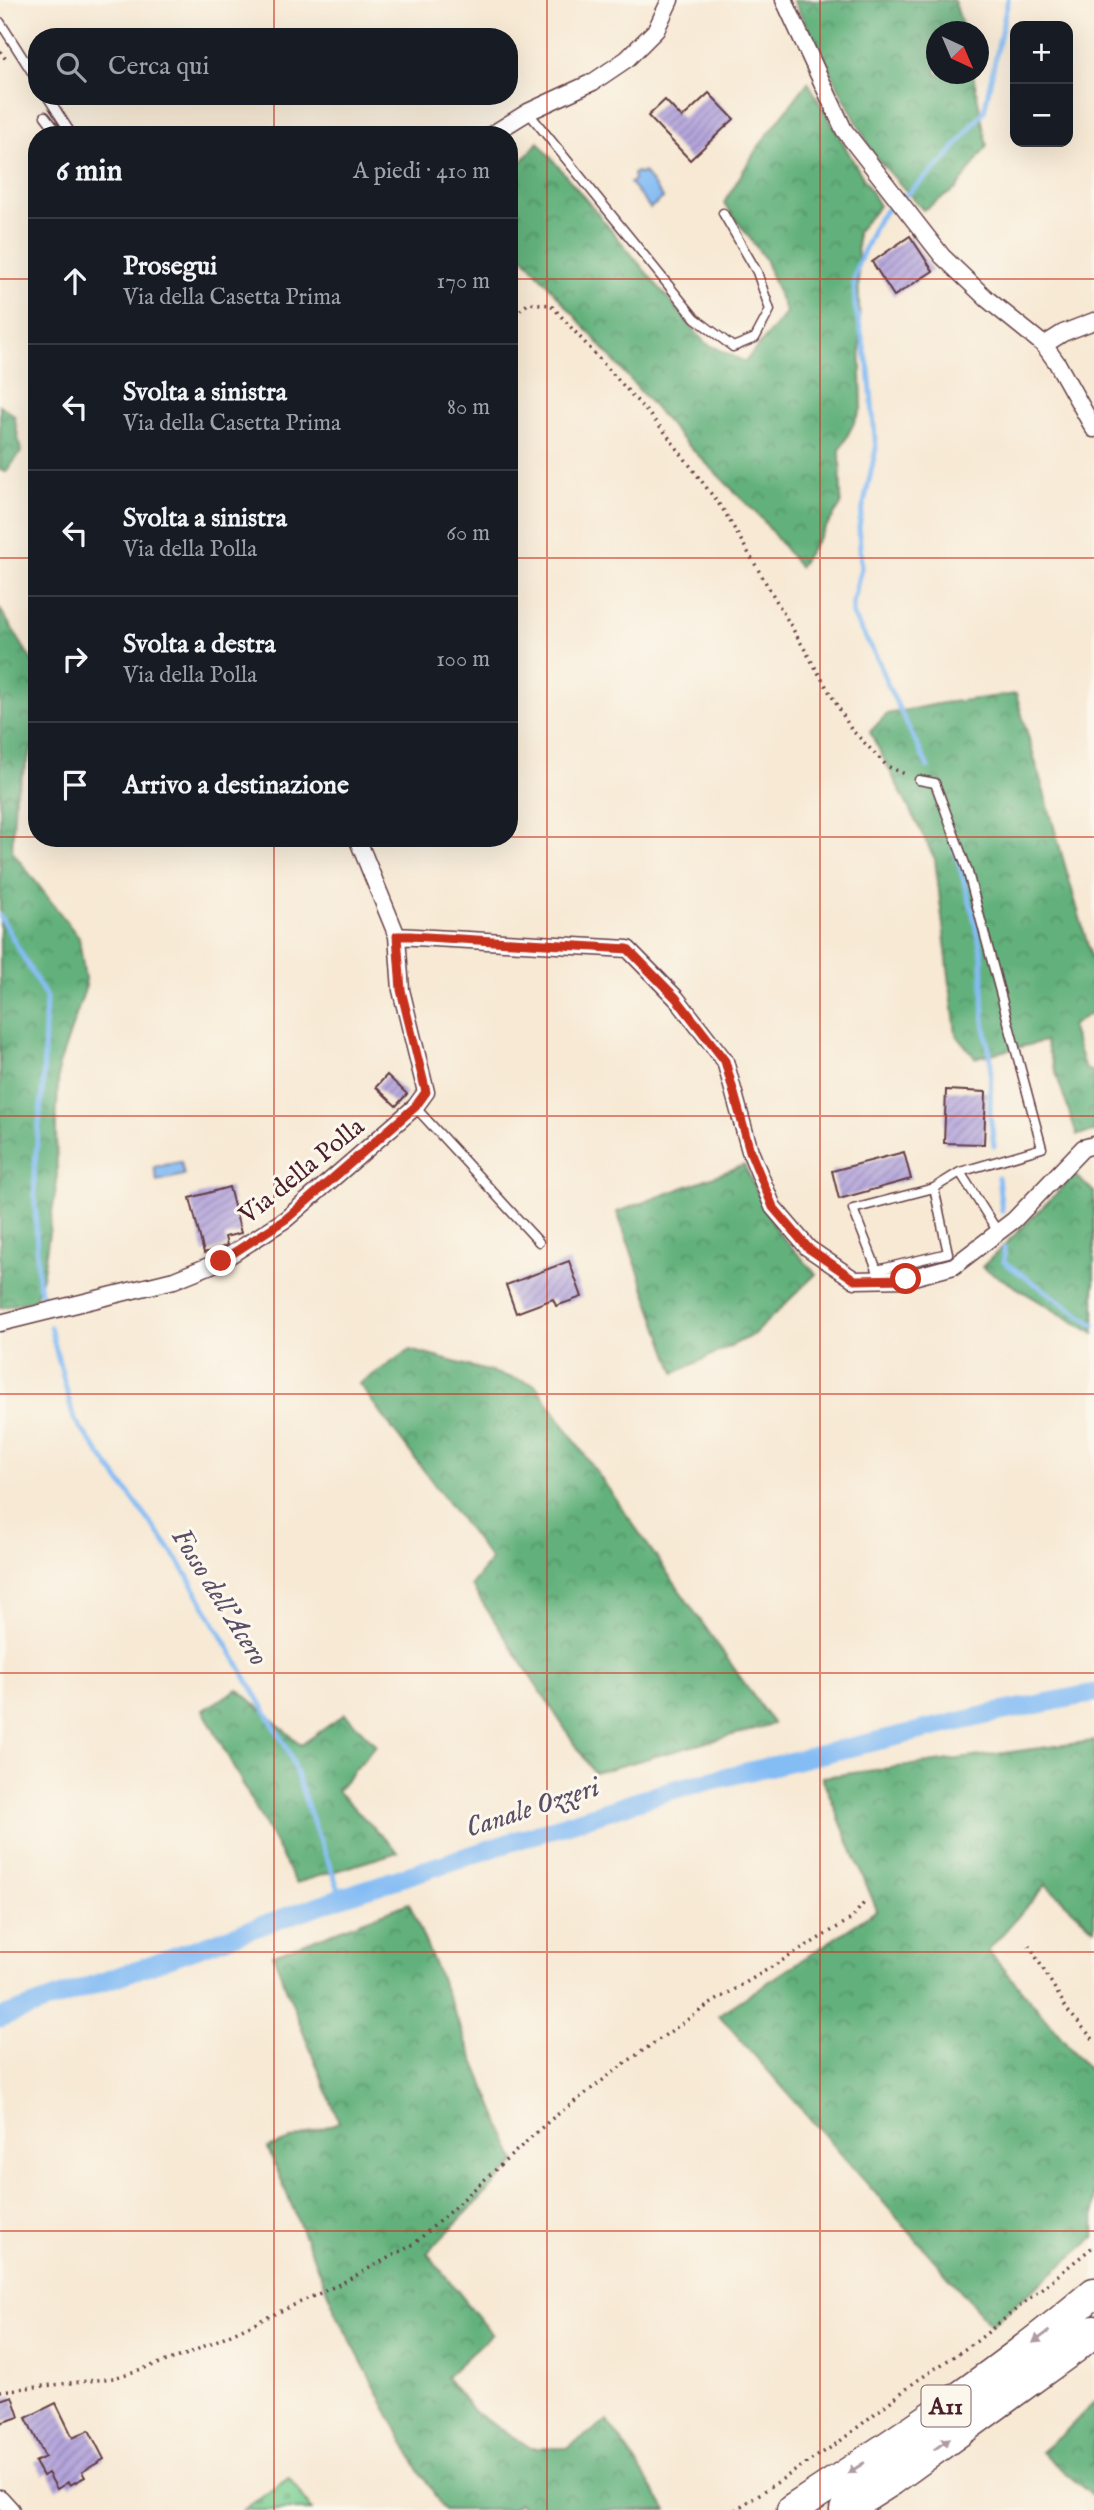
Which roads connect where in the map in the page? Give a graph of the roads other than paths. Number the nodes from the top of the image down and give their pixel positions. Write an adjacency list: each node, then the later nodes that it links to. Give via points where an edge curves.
1 (670, 0): 6 (street, via 656,30 627,59 593,82)
2 (784, 0): 13 (street, via 844,130 942,256)
3 (0, 22): 4 (lane)
4 (28, 66)
5 (53, 105): 9 (lane)
6 (528, 112): 10 (street); 11 (lane, via 695,318 733,347 755,338 769,310 757,272)
7 (45, 116): 8 (lane)
8 (53, 126)
9 (66, 126)
10 (505, 126)
11 (723, 213)
12 (1094, 321): 13 (street)
13 (1044, 345): 14 (street)
14 (1094, 429)
15 (919, 780): 20 (lane, via 935,783 967,870 1042,1148)
16 (361, 847): 17 (street)
17 (397, 936): 18 (street, via 401,990 426,1092); 22 (street, via 628,949 676,998 725,1061 750,1151 773,1207 808,1248 855,1280 906,1279 954,1266)
18 (415, 1107): 23 (lane); 24 (street, Via della Polla, via 286,1219 221,1261 174,1280)
19 (1094, 1145): 22 (street, via 1083,1148)
20 (960, 1172): 21 (lane); 22 (lane)
21 (934, 1188): 21 (lane, via 948,1253 877,1270 853,1209)
22 (998, 1232)
23 (539, 1242)
24 (0, 1323)
25 (1094, 2293): 29 (highway, A11, one-way to 29, via 918,2427)
26 (1094, 2332): 30 (highway, A11, one-way to 26)
27 (0, 2498): 28 (street)
28 (11, 2510)
29 (792, 2510)
30 (845, 2510)

